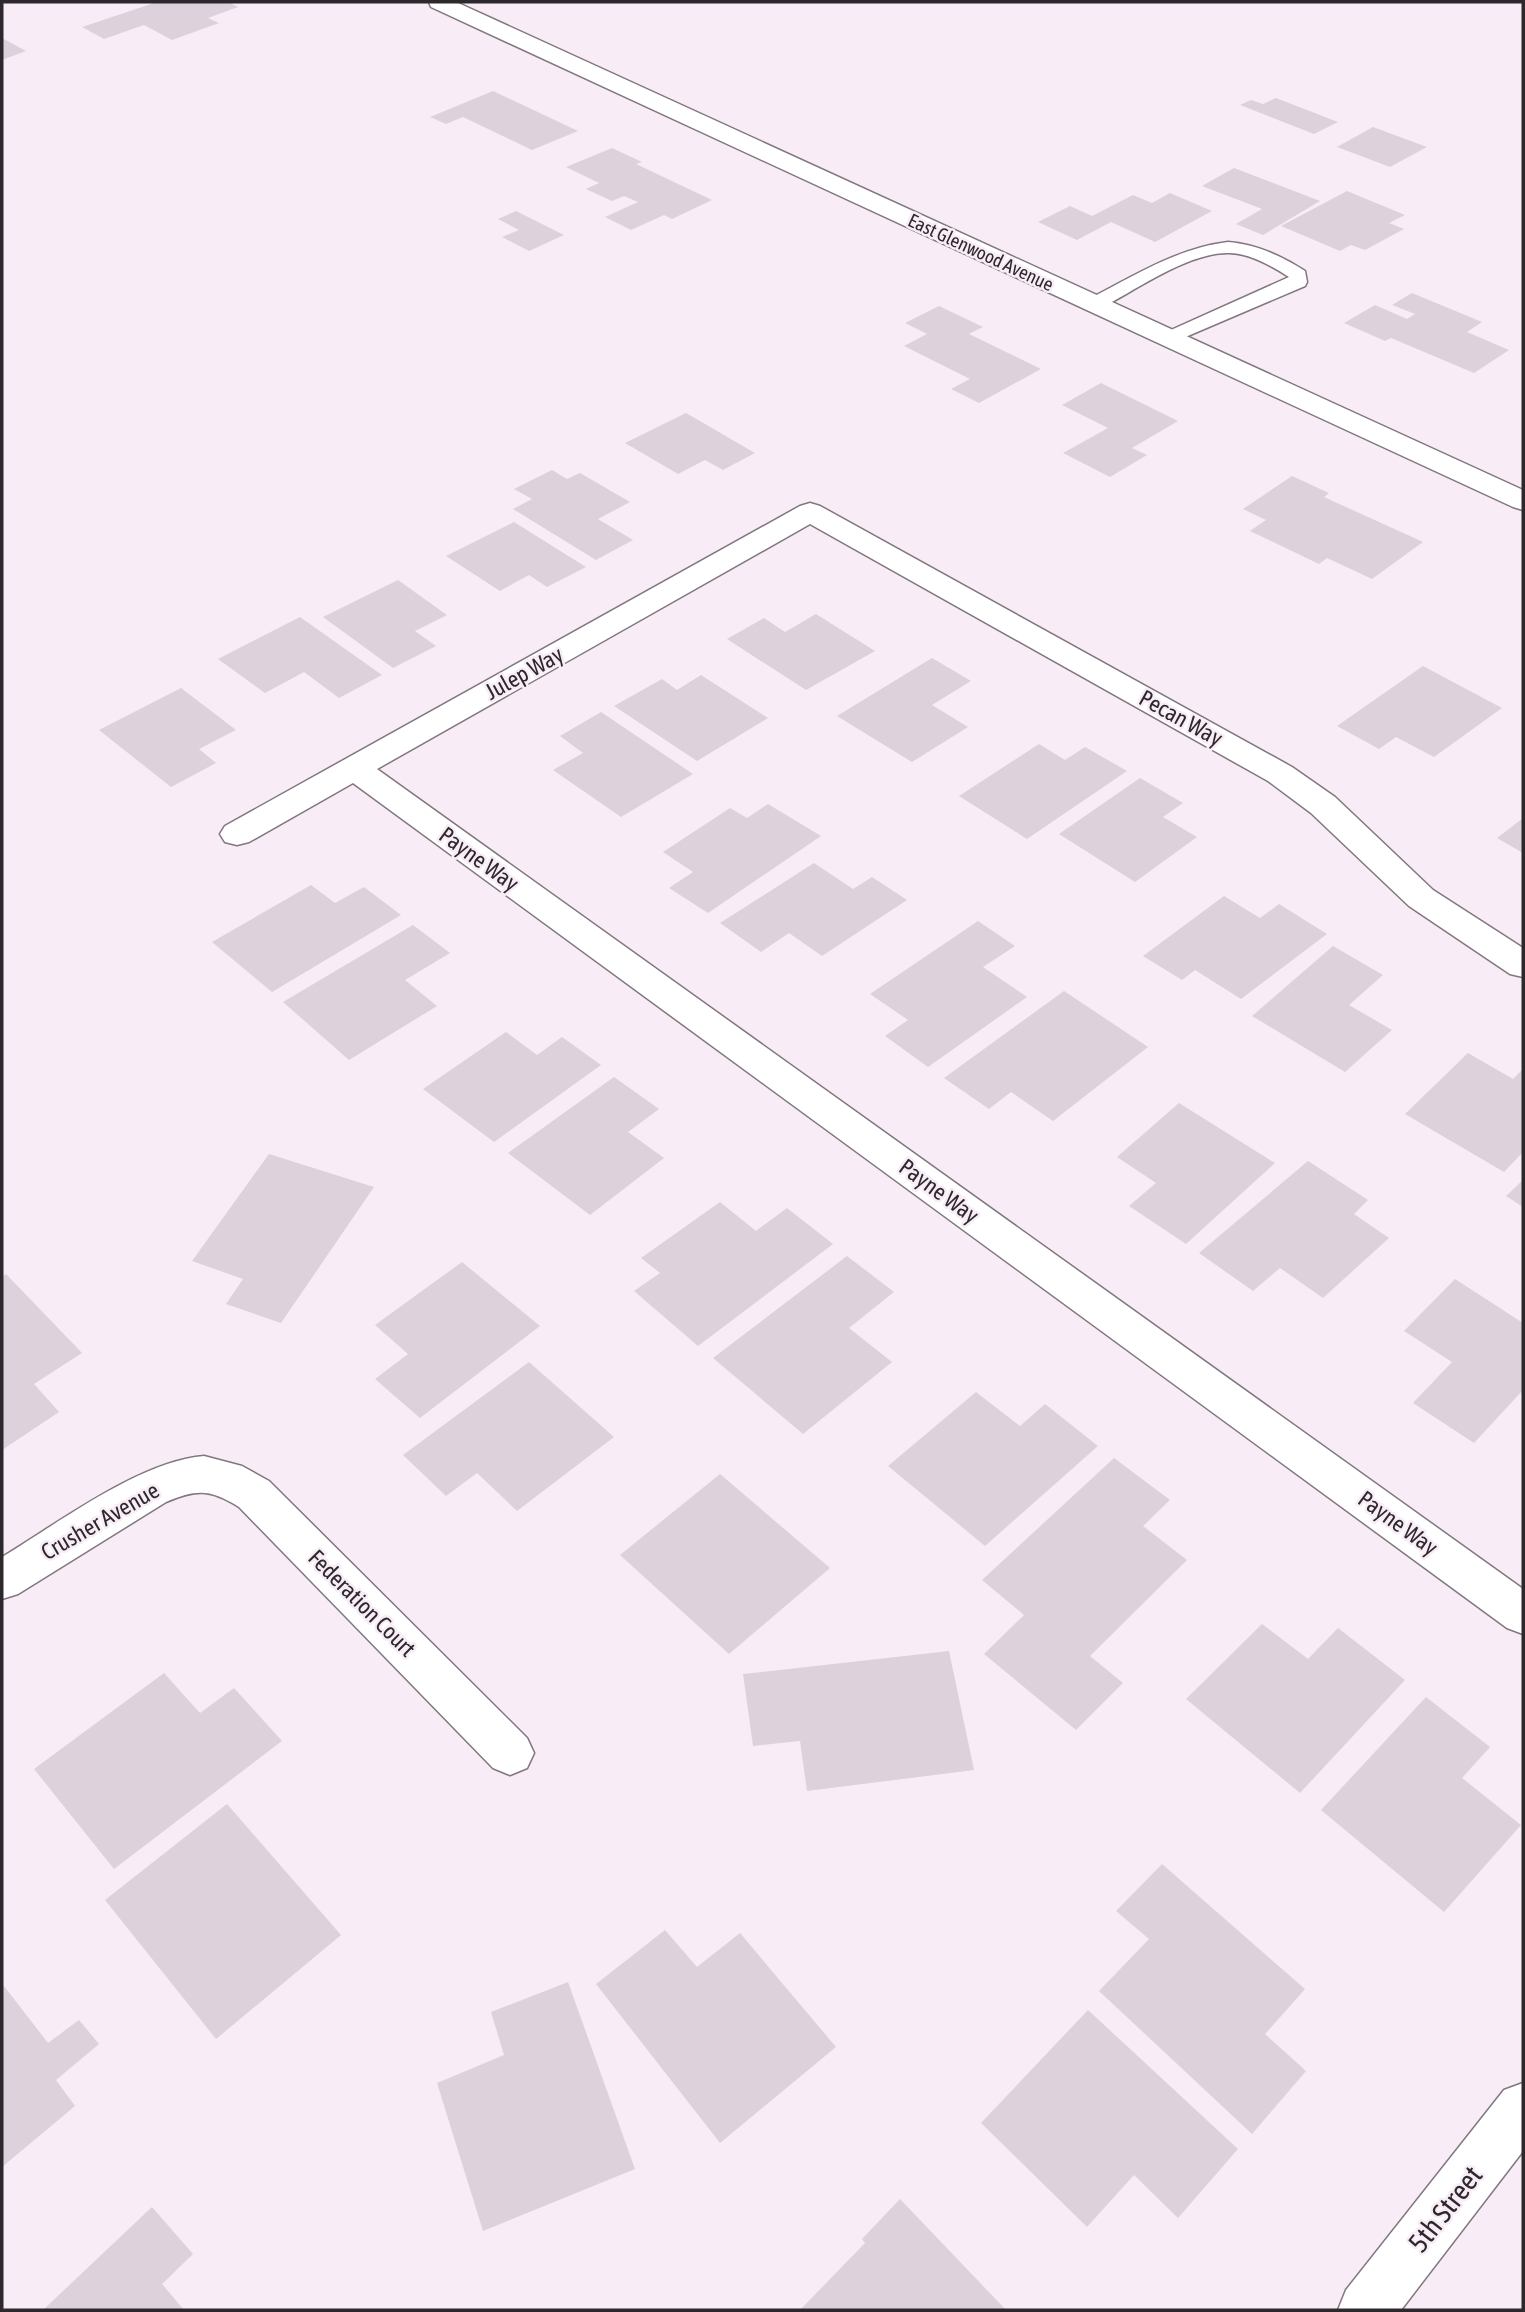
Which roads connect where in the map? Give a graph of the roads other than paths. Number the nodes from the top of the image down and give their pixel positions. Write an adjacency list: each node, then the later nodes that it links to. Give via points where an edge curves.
1 (439, 2): 2 (street, East Glenwood Avenue)
2 (1094, 304): 3 (street, East Glenwood Avenue); 3 (lane, via 1200,252 1230,246 1285,265 1298,275 1298,282)
3 (1169, 338): 4 (street, East Glenwood Avenue)
4 (1523, 501)
5 (810, 512): 6 (street, Julep Way); 8 (street, Pecan Way, via 1280,774 1323,805 1421,898)
6 (354, 768): 7 (street, Julep Way); 11 (street, Payne Way)
7 (237, 834)
8 (1523, 965)
9 (204, 1473): 10 (street, Crusher Avenue, via 151,1489); 12 (street, Federation Court, via 229,1478 254,1494)
10 (2, 1580)
11 (1523, 1614)
12 (510, 1753)
13 (1523, 2109): 14 (street, 5th Street)
14 (1366, 2310)

